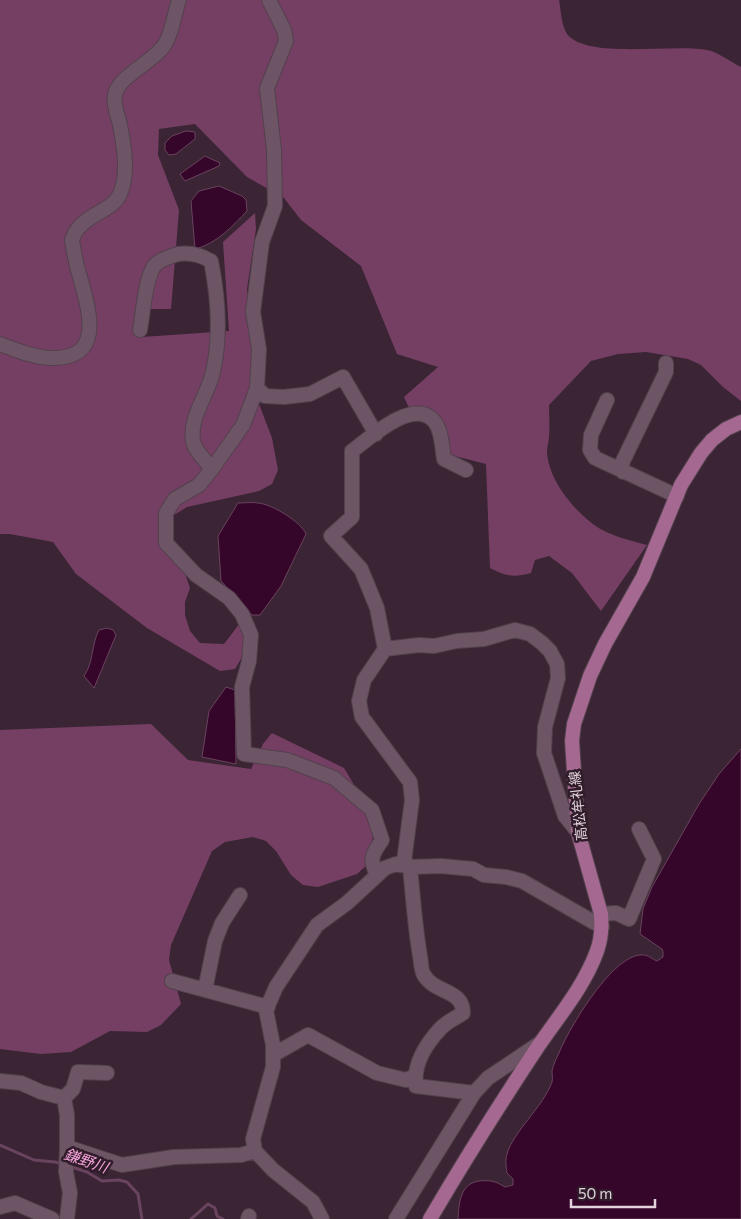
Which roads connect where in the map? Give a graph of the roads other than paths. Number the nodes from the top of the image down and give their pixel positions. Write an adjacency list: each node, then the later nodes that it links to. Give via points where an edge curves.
1 (179, 0): 4 (street, via 165,44 115,93 114,106 123,150 123,185 119,196 75,230 72,240 89,312 90,325 85,346 76,353 51,358)
2 (269, 0): 6 (street, via 286,41 267,88 274,150 275,206 262,242 253,312 259,349)
3 (140, 330): 10 (street, via 148,280 155,264 186,252 211,261 218,332 213,372 192,428 193,444)
4 (0, 344)
5 (666, 363): 12 (street, via 666,372 622,463)
6 (257, 388): 9 (street, via 265,396 310,394 343,377); 10 (street, via 243,425)
7 (607, 400): 12 (street, via 591,436 590,450 595,458)
8 (741, 422): 13 (main road, 高松牟礼線, via 712,440)
9 (376, 434): 11 (street, via 398,418 413,413 428,416 435,422 444,459); 14 (street, via 352,451 352,517 331,536 361,569 377,608)
10 (212, 469): 18 (street, via 199,485 175,499 166,513 166,543 196,575 229,598 242,614 251,635 242,687 244,754 287,760 334,778 372,810 382,840 372,854)
11 (466, 470)
12 (623, 472): 13 (street)
13 (676, 496): 16 (main road, 高松牟礼線, via 643,577 590,676 574,724 572,741)
14 (385, 649): 16 (street, via 484,639 516,630 530,634 542,643 557,664 558,678 545,727 544,753 565,816); 17 (street, via 364,680 359,702 362,717 410,782 412,800 404,861)
15 (640, 829): 20 (street, via 654,859 629,919 616,913)
16 (578, 832): 20 (main road, 高松牟礼線)
17 (410, 867): 18 (street, via 396,864); 20 (street, via 473,869 484,875 522,881); 27 (street, via 424,975 437,987 460,999 464,1013 441,1028 421,1055)
18 (377, 876): 23 (street, via 317,925 276,987)
19 (240, 895): 22 (street, via 222,923)
20 (602, 920): 24 (main road, 高松牟礼線, via 598,950 587,973)
21 (172, 981): 22 (street)
22 (205, 990): 23 (street)
23 (268, 1006): 25 (street)
24 (542, 1042): 29 (street, via 488,1078); 38 (main road, 高松牟礼線)
25 (273, 1055): 27 (street, via 308,1035 377,1074 406,1080); 32 (street, via 273,1067 253,1139)
26 (107, 1073): 30 (street, via 78,1072 72,1089)
27 (415, 1076): 29 (street, via 416,1086)
28 (0, 1081): 30 (street, via 21,1083)
29 (474, 1093): 37 (street)
30 (64, 1098): 31 (street)
31 (67, 1147): 32 (street, via 122,1165 174,1157 241,1155); 35 (street, via 70,1193)
32 (255, 1151): 36 (street, via 313,1202)
33 (0, 1207): 34 (street, via 15,1203)
34 (52, 1219)
35 (67, 1219)
36 (322, 1219)
37 (396, 1219)
38 (430, 1219)

